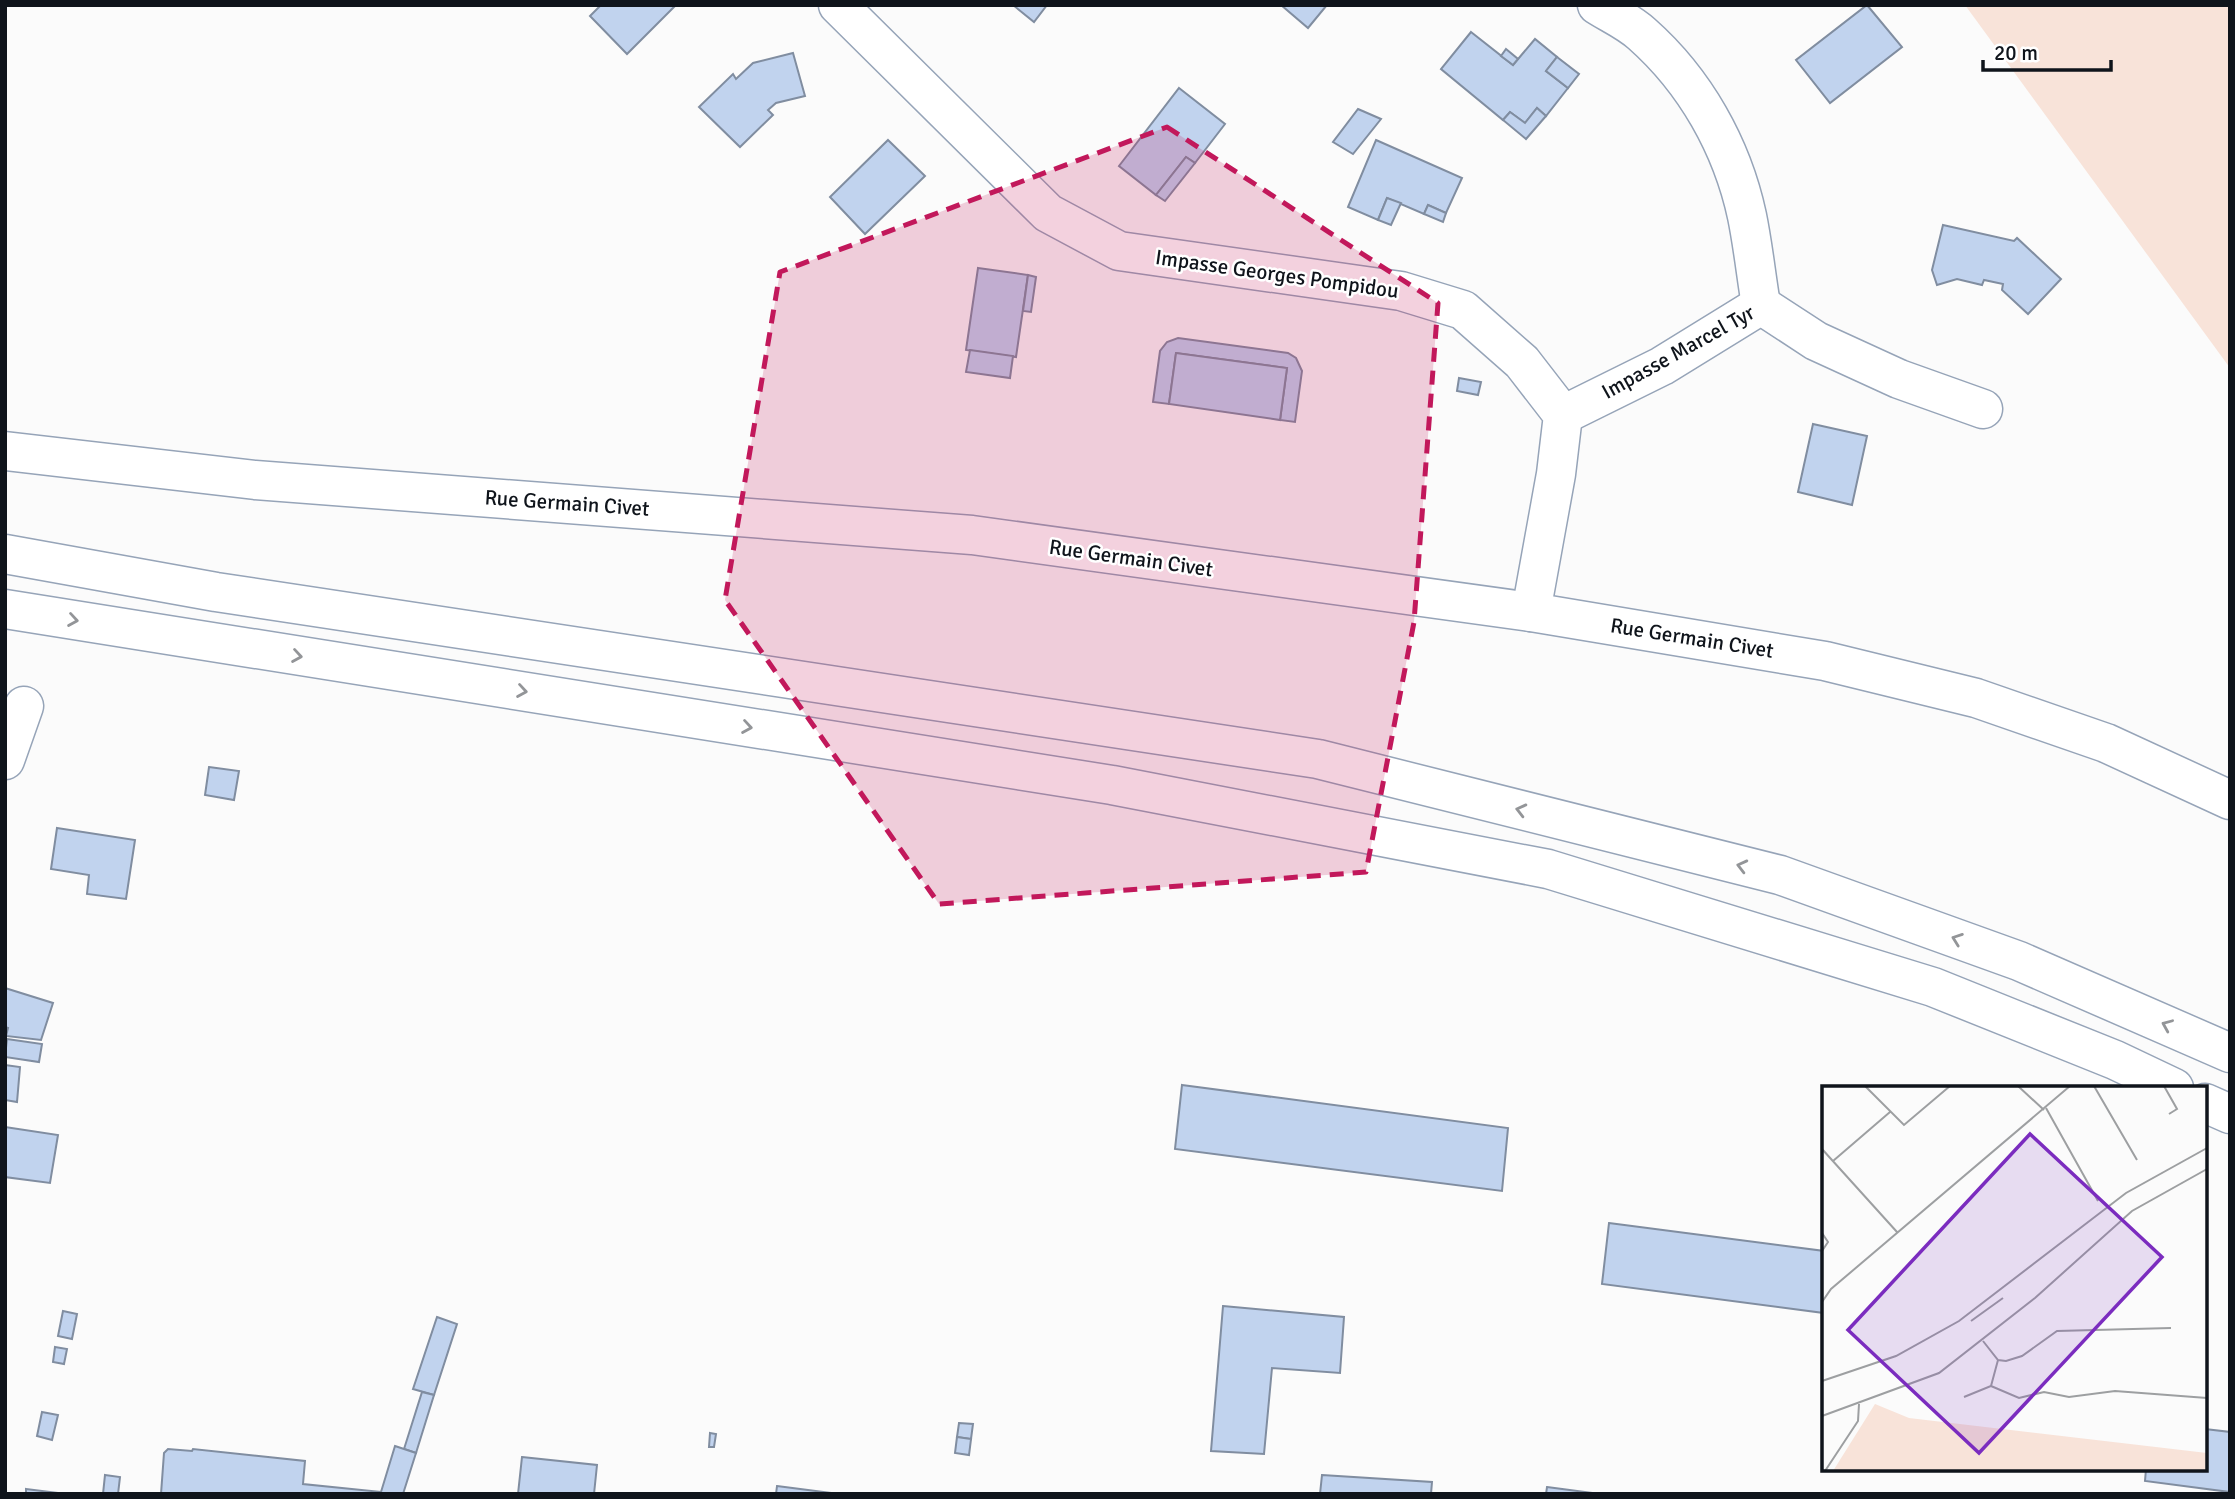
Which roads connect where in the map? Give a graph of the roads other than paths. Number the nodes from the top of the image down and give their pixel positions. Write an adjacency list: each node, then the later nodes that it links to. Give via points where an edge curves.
1 (838, 5): 5 (main road, Impasse Georges Pompidou, via 1048,213 1119,251 1402,291 1462,310 1522,362)
2 (1597, 5): 3 (main road, via 1640,32 1707,109 1746,214)
3 (1761, 305): 4 (main road, Impasse Marcel Tyr, via 1816,341 1899,379); 5 (main road, Impasse Marcel Tyr, via 1662,366)
4 (1983, 409)
5 (1563, 415): 9 (main road)
6 (5, 451): 9 (main road, Rue Germain Civet, via 255,480 972,535)
7 (5, 554): 13 (main road, one-way to 7, via 2019,961 1780,875 1318,760 216,593)
8 (5, 609): 14 (main road, one-way to 14, via 1112,785 1548,869 1933,987)
9 (1531, 612): 12 (main road, Rue Germain Civet, via 1825,660 1976,698 2106,743)
10 (24, 706): 11 (main road)
11 (5, 760)
12 (2230, 800)
13 (2230, 1053)
14 (2170, 1086)
15 (2207, 1104): 16 (main road)
16 (2230, 1114)

